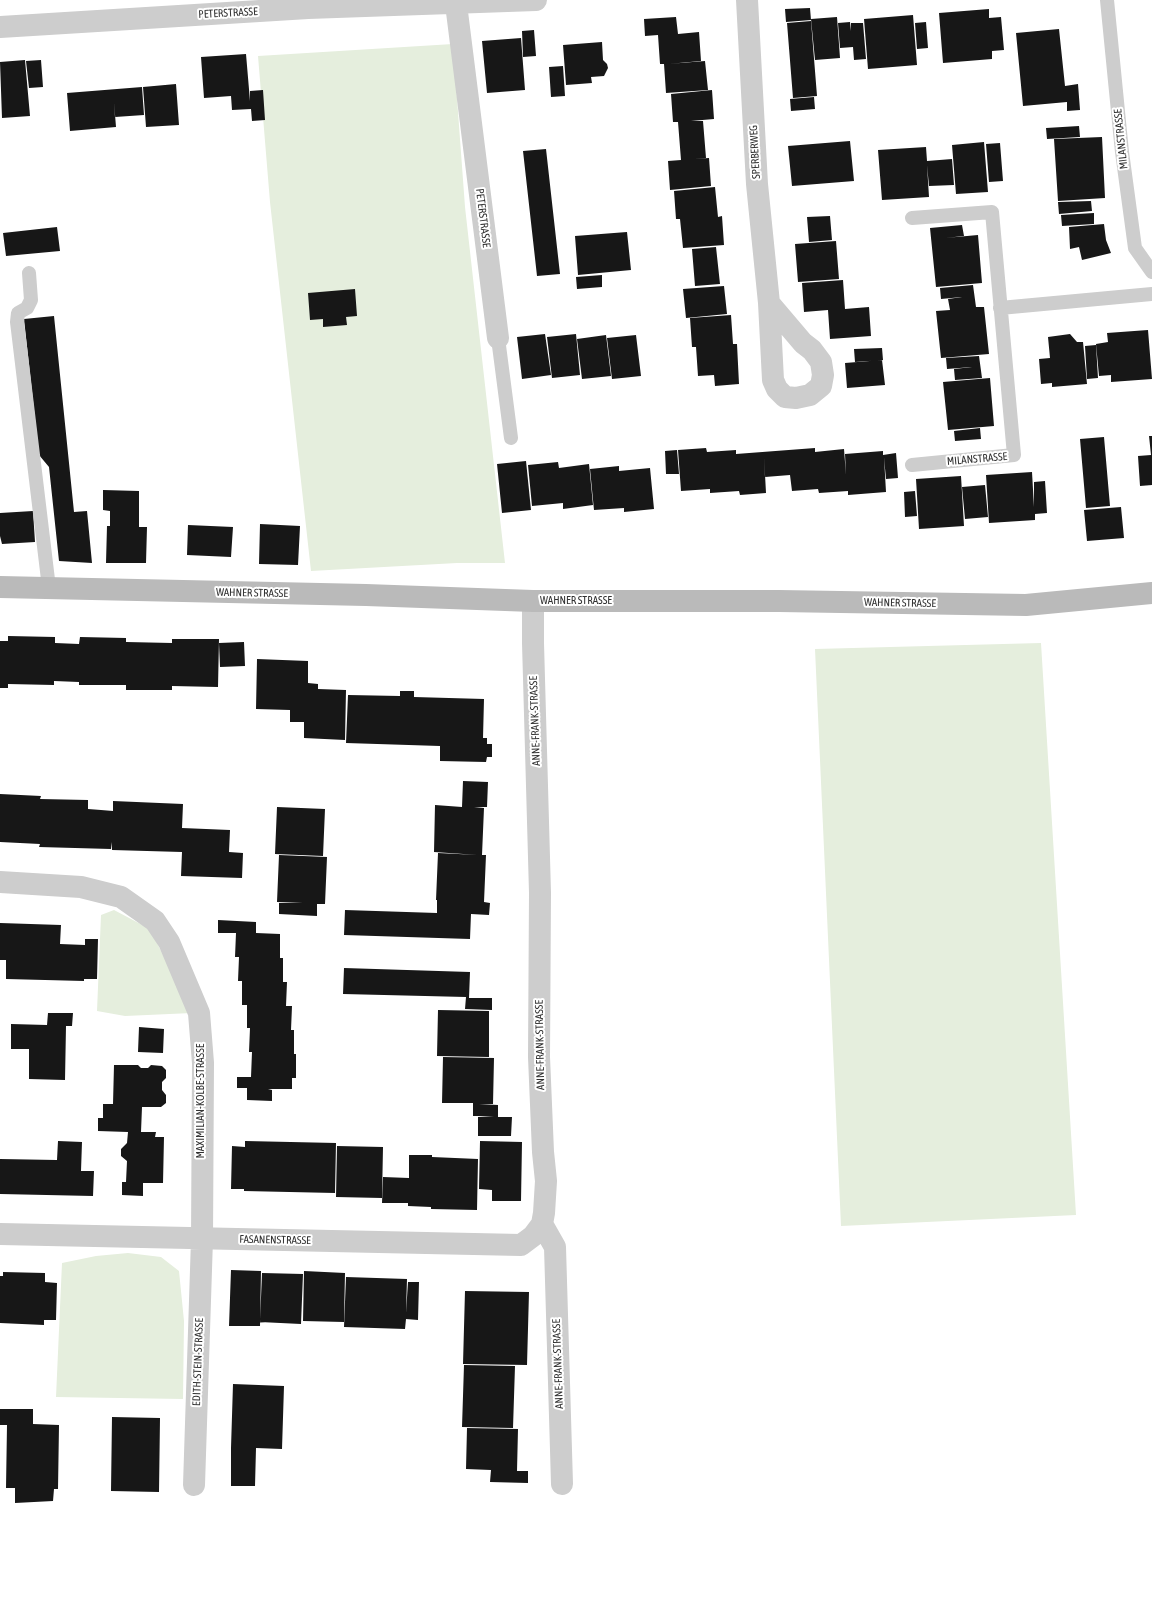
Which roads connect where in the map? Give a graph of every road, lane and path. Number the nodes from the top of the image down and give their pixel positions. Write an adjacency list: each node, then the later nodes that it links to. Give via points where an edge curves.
1 (536, 0): 5 (street, PETERSTRASSE)
2 (747, 0): 11 (street, SPERBERWEG, via 757,184)
3 (1107, 0): 8 (lane, MILANSTRASSE, via 1134,248)
4 (307, 4): 5 (street, PETERSTRASSE); 6 (street, PETERSTRASSE)
5 (456, 4): 13 (street, PETERSTRASSE)
6 (0, 26)
7 (912, 218): 12 (lane, MILANSTRASSE, via 992,212)
8 (1152, 272)
9 (29, 273): 17 (lane, via 30,300 28,308 18,313 17,322)
10 (1152, 294): 12 (lane)
11 (769, 303)
12 (1000, 308): 15 (lane, MILANSTRASSE, via 1014,455)
13 (498, 338): 14 (lane)
14 (511, 438)
15 (912, 465)
16 (0, 587): 17 (street, WAHNER STRASSE)
17 (49, 588): 19 (street, WAHNER STRASSE)
18 (1152, 593): 19 (street, WAHNER STRASSE, via 1026,605)
19 (533, 601): 21 (street, ANNE-FRANK-STRASSE, via 540,885 539,1057 546,1181)
20 (0, 882): 23 (street, MAXIMILIAN-KOLBE-STRASSE, via 81,887 121,897 155,921 169,942 199,1013 203,1063)
21 (542, 1224): 23 (street, FASANENSTRASSE, via 522,1245); 24 (street, ANNE-FRANK-STRASSE, via 555,1248)
22 (0, 1234): 23 (street, FASANENSTRASSE)
23 (202, 1239): 25 (street, EDITH-STEIN-STRASSE)
24 (562, 1484)
25 (194, 1485)

